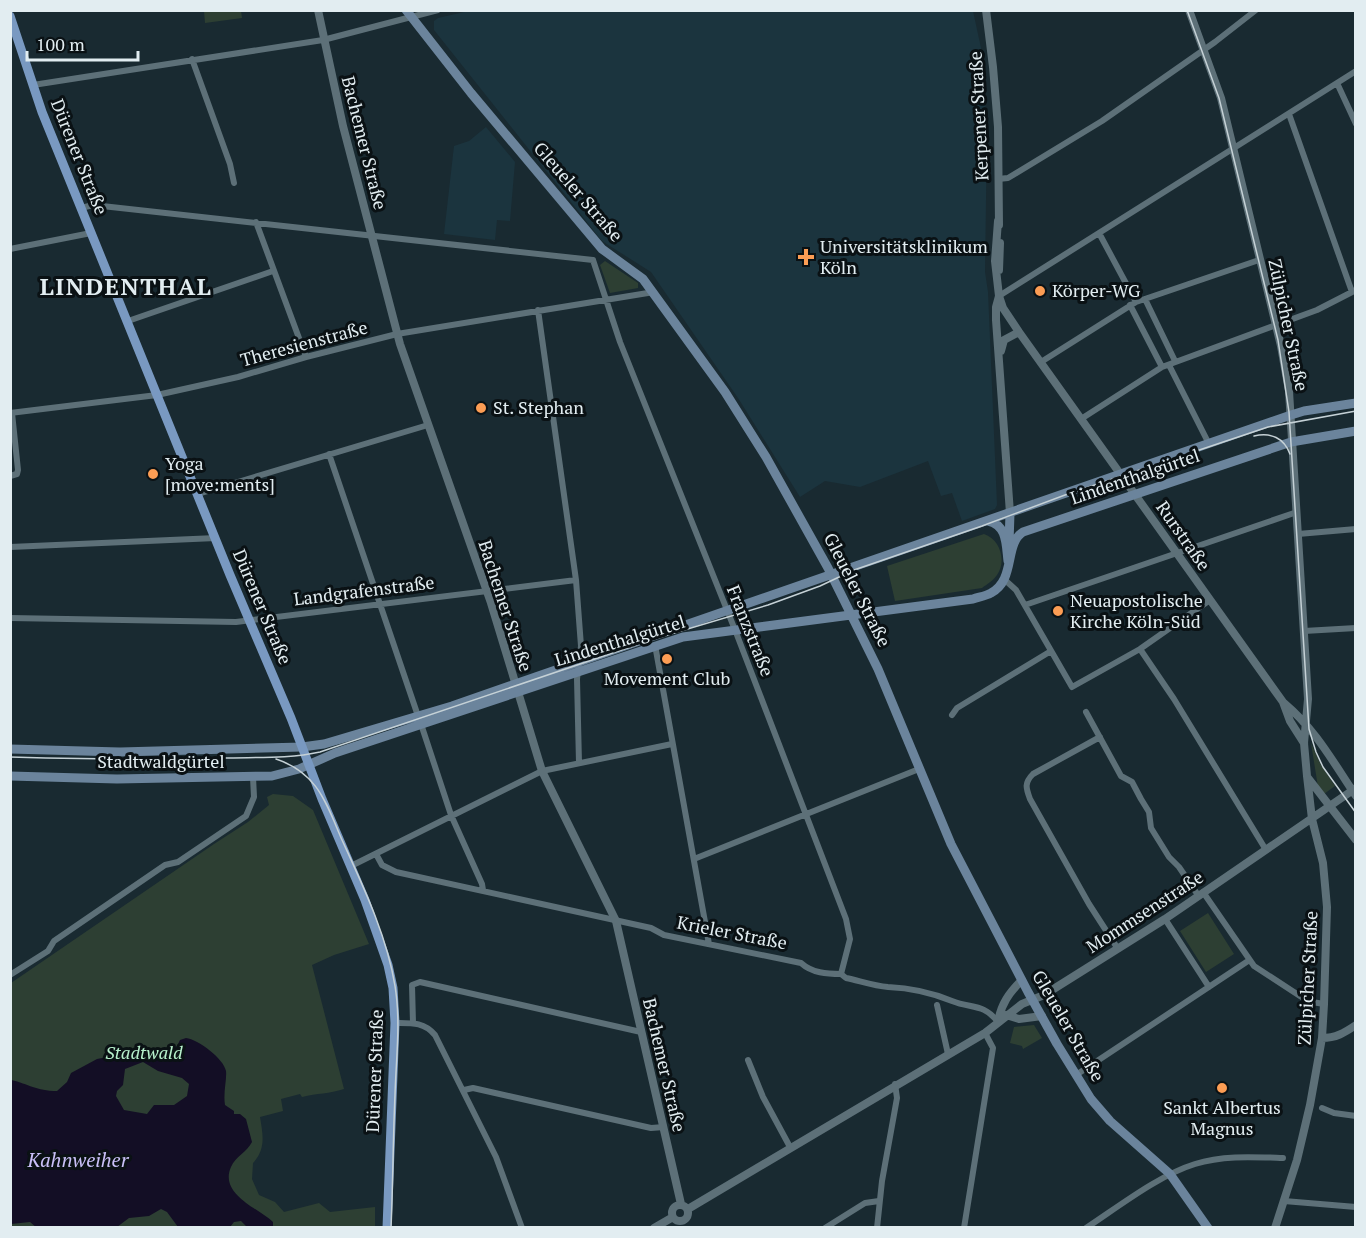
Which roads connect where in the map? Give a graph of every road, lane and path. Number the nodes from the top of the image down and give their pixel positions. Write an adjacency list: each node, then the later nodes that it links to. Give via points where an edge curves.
1 (318, 10): 8 (street, Bachemer Straße)
2 (438, 10): 6 (street)
3 (986, 10): 17 (street, Kerpener Straße)
4 (1189, 10): 9 (street, Zülpicher Straße)
5 (1256, 10): 9 (street)
6 (409, 14): 8 (street); 25 (main road, Gleueler Straße)
7 (10, 16): 13 (main road, Dürener Straße)
8 (323, 40): 10 (street); 23 (street, Bachemer Straße)
9 (1204, 49): 16 (street, Zülpicher Straße, via 1221,98); 17 (street, via 1102,121 1008,178)
10 (192, 59): 13 (street); 18 (street)
11 (1356, 71): 12 (street)
12 (1337, 83): 14 (street); 15 (street)
13 (33, 86): 19 (main road, Dürener Straße)
14 (1289, 114): 16 (street); 29 (street)
15 (1356, 124)
16 (1232, 150): 22 (street); 27 (street, Zülpicher Straße)
17 (999, 179): 31 (street, Kerpener Straße, via 995,256)
18 (234, 183)
19 (81, 208): 20 (street, via 93,205); 21 (main road, Dürener Straße)
20 (256, 222): 23 (street); 28 (street)
21 (91, 233): 24 (street); 36 (main road, Dürener Straße)
22 (1099, 233): 31 (street); 34 (street)
23 (372, 236): 26 (street); 39 (street, Bachemer Straße)
24 (10, 249)
25 (602, 249): 26 (street); 30 (main road, Gleueler Straße, via 643,279)
26 (593, 260): 33 (street, Franzstraße)
27 (1259, 260): 32 (street); 37 (street, Zülpicher Straße)
28 (273, 271): 36 (street); 40 (street)
29 (1354, 291): 37 (street)
30 (654, 292): 33 (street, Theresienstraße); 68 (main road, Gleueler Straße, via 766,457)
31 (999, 296): 38 (street, Rurstraße); 41 (street, Kerpener Straße, via 996,306)
32 (1144, 299): 34 (street); 43 (street)
33 (605, 301): 35 (street, Theresienstraße); 75 (street, Franzstraße)
34 (1133, 304): 42 (street); 44 (street)
35 (538, 310): 39 (street, Theresienstraße); 69 (street)
36 (128, 321): 45 (main road, Dürener Straße)
37 (1277, 325): 43 (street); 48 (street, Zülpicher Straße)
38 (1019, 332): 41 (street, via 1004,340); 42 (street, Rurstraße)
39 (397, 334): 40 (street, Theresienstraße); 50 (street, Bachemer Straße)
40 (306, 357): 45 (street, Theresienstraße)
41 (1000, 358): 60 (street, Kerpener Straße)
42 (1041, 362): 49 (street, Rurstraße)
43 (1172, 363): 44 (street); 53 (street)
44 (1162, 367): 49 (street)
45 (157, 395): 47 (street, Theresienstraße); 57 (main road, Dürener Straße)
46 (1356, 403): 48 (main road, Lindenthalgürtel)
47 (11, 413): 56 (street, via 18,470)
48 (1291, 415): 52 (street, Zülpicher Straße); 53 (main road, Lindenthalgürtel)
49 (1081, 418): 55 (street, Rurstraße)
50 (428, 425): 54 (street); 71 (street, Bachemer Straße)
51 (1356, 430): 52 (main road, Lindenthalgürtel)
52 (1293, 441): 58 (main road, Lindenthalgürtel); 59 (street, Zülpicher Straße)
53 (1209, 444): 55 (main road, Lindenthalgürtel)
54 (329, 454): 57 (street); 73 (street)
55 (1122, 475): 58 (street, Rurstraße); 60 (main road, Lindenthalgürtel)
56 (10, 476)
57 (198, 494): 64 (main road, Dürener Straße)
58 (1135, 495): 66 (street, Rurstraße); 67 (main road, Lindenthalgürtel, via 1023,532 1015,542)
59 (1297, 512): 63 (street, Zülpicher Straße); 66 (street)
60 (1010, 513): 61 (main road, Lindenthalgürtel); 67 (main road, Lindenthalgürtel)
61 (987, 521): 67 (main road, Lindenthalgürtel, via 996,523 1004,533); 68 (main road, Lindenthalgürtel)
62 (1356, 529): 63 (street)
63 (1298, 534): 81 (street, Zülpicher Straße)
64 (216, 538): 65 (street); 78 (main road, Dürener Straße)
65 (10, 547)
66 (1177, 553): 72 (street, Rurstraße); 74 (street)
67 (1009, 566): 70 (main road, Lindenthalgürtel)
68 (830, 574): 75 (main road, Lindenthalgürtel); 76 (main road, Gleueler Straße)
69 (576, 580): 71 (street, Landgrafenstraße); 85 (street, via 581,646)
70 (1005, 580): 74 (street); 76 (main road, Lindenthalgürtel, via 991,594 973,599)
71 (486, 591): 73 (street, Landgrafenstraße); 86 (street, Bachemer Straße)
72 (1210, 600): 83 (street); 87 (street, Rurstraße)
73 (379, 603): 78 (street, Landgrafenstraße); 90 (street)
74 (1025, 604): 84 (street)
75 (726, 611): 80 (street, Franzstraße); 85 (main road, Lindenthalgürtel)
76 (850, 615): 80 (main road, Lindenthalgürtel); 99 (main road, Gleueler Straße, via 878,669)
77 (10, 618): 78 (street, Landgrafenstraße)
78 (250, 620): 95 (main road, Dürener Straße)
79 (1356, 628): 81 (street)
80 (733, 629): 82 (main road, Lindenthalgürtel); 106 (street, Franzstraße)
81 (1304, 631): 91 (street, Zülpicher Straße)
82 (655, 645): 85 (main road, Lindenthalgürtel); 94 (street)
83 (1140, 649): 84 (street, via 1072,687); 110 (street)
84 (1051, 651): 89 (street, via 957,708)
85 (578, 667): 86 (main road, Lindenthalgürtel); 97 (street)
86 (516, 688): 90 (main road, Lindenthalgürtel); 100 (street, Bachemer Straße)
87 (1283, 702): 91 (street, Rurstraße); 93 (street, Rurstraße)
88 (1086, 712): 92 (street)
89 (952, 715)
90 (419, 720): 95 (main road, Lindenthalgürtel); 98 (main road, Lindenthalgürtel); 107 (street)
91 (1307, 726): 93 (street, Zülpicher Straße); 104 (street)
92 (1100, 737): 115 (street, via 1121,776 1132,782 1142,799 1151,828 1169,857); 119 (street, via 1033,774 1026,787)
93 (1304, 743): 102 (street, Zülpicher Straße)
94 (672, 744): 97 (street); 112 (street)
95 (302, 747): 96 (main road, Stadtwaldgürtel, via 120,752); 98 (main road, Dürener Straße)
96 (10, 749)
97 (579, 763): 100 (street)
98 (309, 764): 103 (main road, Stadtwaldgürtel, via 276,776); 113 (main road, Dürener Straße)
99 (918, 769): 106 (street); 123 (main road, Gleueler Straße, via 951,844)
100 (542, 771): 107 (street); 117 (street, Bachemer Straße)
101 (10, 776): 103 (main road, Stadtwaldgürtel)
102 (1307, 776): 105 (street); 108 (street, Zülpicher Straße)
103 (253, 777): 122 (street, via 254,797 246,816 178,862 165,865 142,880)
104 (1354, 792): 105 (street, Mommsenstraße)
105 (1330, 806): 108 (street, Mommsenstraße); 109 (street)
106 (805, 814): 112 (street); 121 (street, Franzstraße, via 850,931)
107 (451, 816): 111 (street); 114 (street)
108 (1312, 819): 110 (street, Mommsenstraße); 126 (street, Zülpicher Straße, via 1328,907)
109 (1356, 840)
110 (1266, 850): 115 (street, Mommsenstraße)
111 (376, 854): 113 (street); 114 (street, Krieler Straße, via 382,865 396,872)
112 (694, 859): 118 (street)
113 (351, 866): 131 (main road, Dürener Straße, via 388,965)
114 (483, 890): 117 (street, Krieler Straße)
115 (1200, 894): 116 (street, Mommsenstraße); 120 (street)
116 (1165, 919): 119 (street, Mommsenstraße); 124 (street)
117 (616, 921): 118 (street, Krieler Straße); 134 (street, Bachemer Straße)
118 (709, 944): 121 (street, Krieler Straße)
119 (1118, 949): 125 (street, Mommsenstraße)
120 (1248, 961): 124 (street); 126 (street, via 1300,996)
121 (841, 974): 130 (street, Krieler Straße, via 984,1008)
122 (10, 975)
123 (1022, 980): 125 (main road, Gleueler Straße); 130 (street, via 1001,1007)
124 (1209, 987): 139 (street)
125 (1033, 1000): 128 (street, Mommsenstraße); 129 (main road, Gleueler Straße)
126 (1324, 1004): 136 (street, Zülpicher Straße)
127 (936, 1005): 137 (street)
128 (1005, 1015): 129 (street, via 1019,1019); 130 (street, Mommsenstraße)
129 (1042, 1016): 139 (main road, Gleueler Straße)
130 (998, 1022): 135 (street, Mommsenstraße)
131 (395, 1023): 132 (street); 154 (main road, Dürener Straße)
132 (413, 1023): 134 (street, via 412,985 420,982); 141 (street, via 435,1035)
133 (1356, 1025): 136 (street, via 1341,1035)
134 (641, 1032): 144 (street, Bachemer Straße)
135 (985, 1033): 137 (street, Mommsenstraße); 159 (street, via 993,1048)
136 (1322, 1038): 149 (street, Zülpicher Straße, via 1299,1150)
137 (948, 1054): 140 (street, Mommsenstraße)
138 (748, 1060): 145 (street)
139 (1076, 1075): 147 (main road, Gleueler Straße, via 1110,1121)
140 (895, 1084): 145 (street, Mommsenstraße); 148 (street, via 897,1098)
141 (464, 1090): 144 (street, via 473,1088 651,1128); 155 (street, via 496,1157)
142 (1322, 1108): 143 (street)
143 (1356, 1116)
144 (664, 1127): 150 (street, Bachemer Straße)
145 (790, 1147): 150 (street, Mommsenstraße)
146 (1283, 1158): 147 (street, via 1216,1159)
147 (1170, 1174): 160 (street); 161 (main road, Gleueler Straße)
148 (879, 1201): 157 (street, via 865,1203); 158 (street)
149 (1284, 1201): 151 (street); 162 (street, Zülpicher Straße)
150 (684, 1207): 152 (street, via 674,1208); 153 (street, via 688,1215)
151 (1356, 1207)
152 (673, 1217): 153 (street); 156 (street)
153 (684, 1224)
154 (387, 1227)
155 (522, 1227)
156 (654, 1227)
157 (825, 1227)
158 (877, 1227)
159 (964, 1227)
160 (1086, 1227)
161 (1208, 1227)
162 (1275, 1227)

